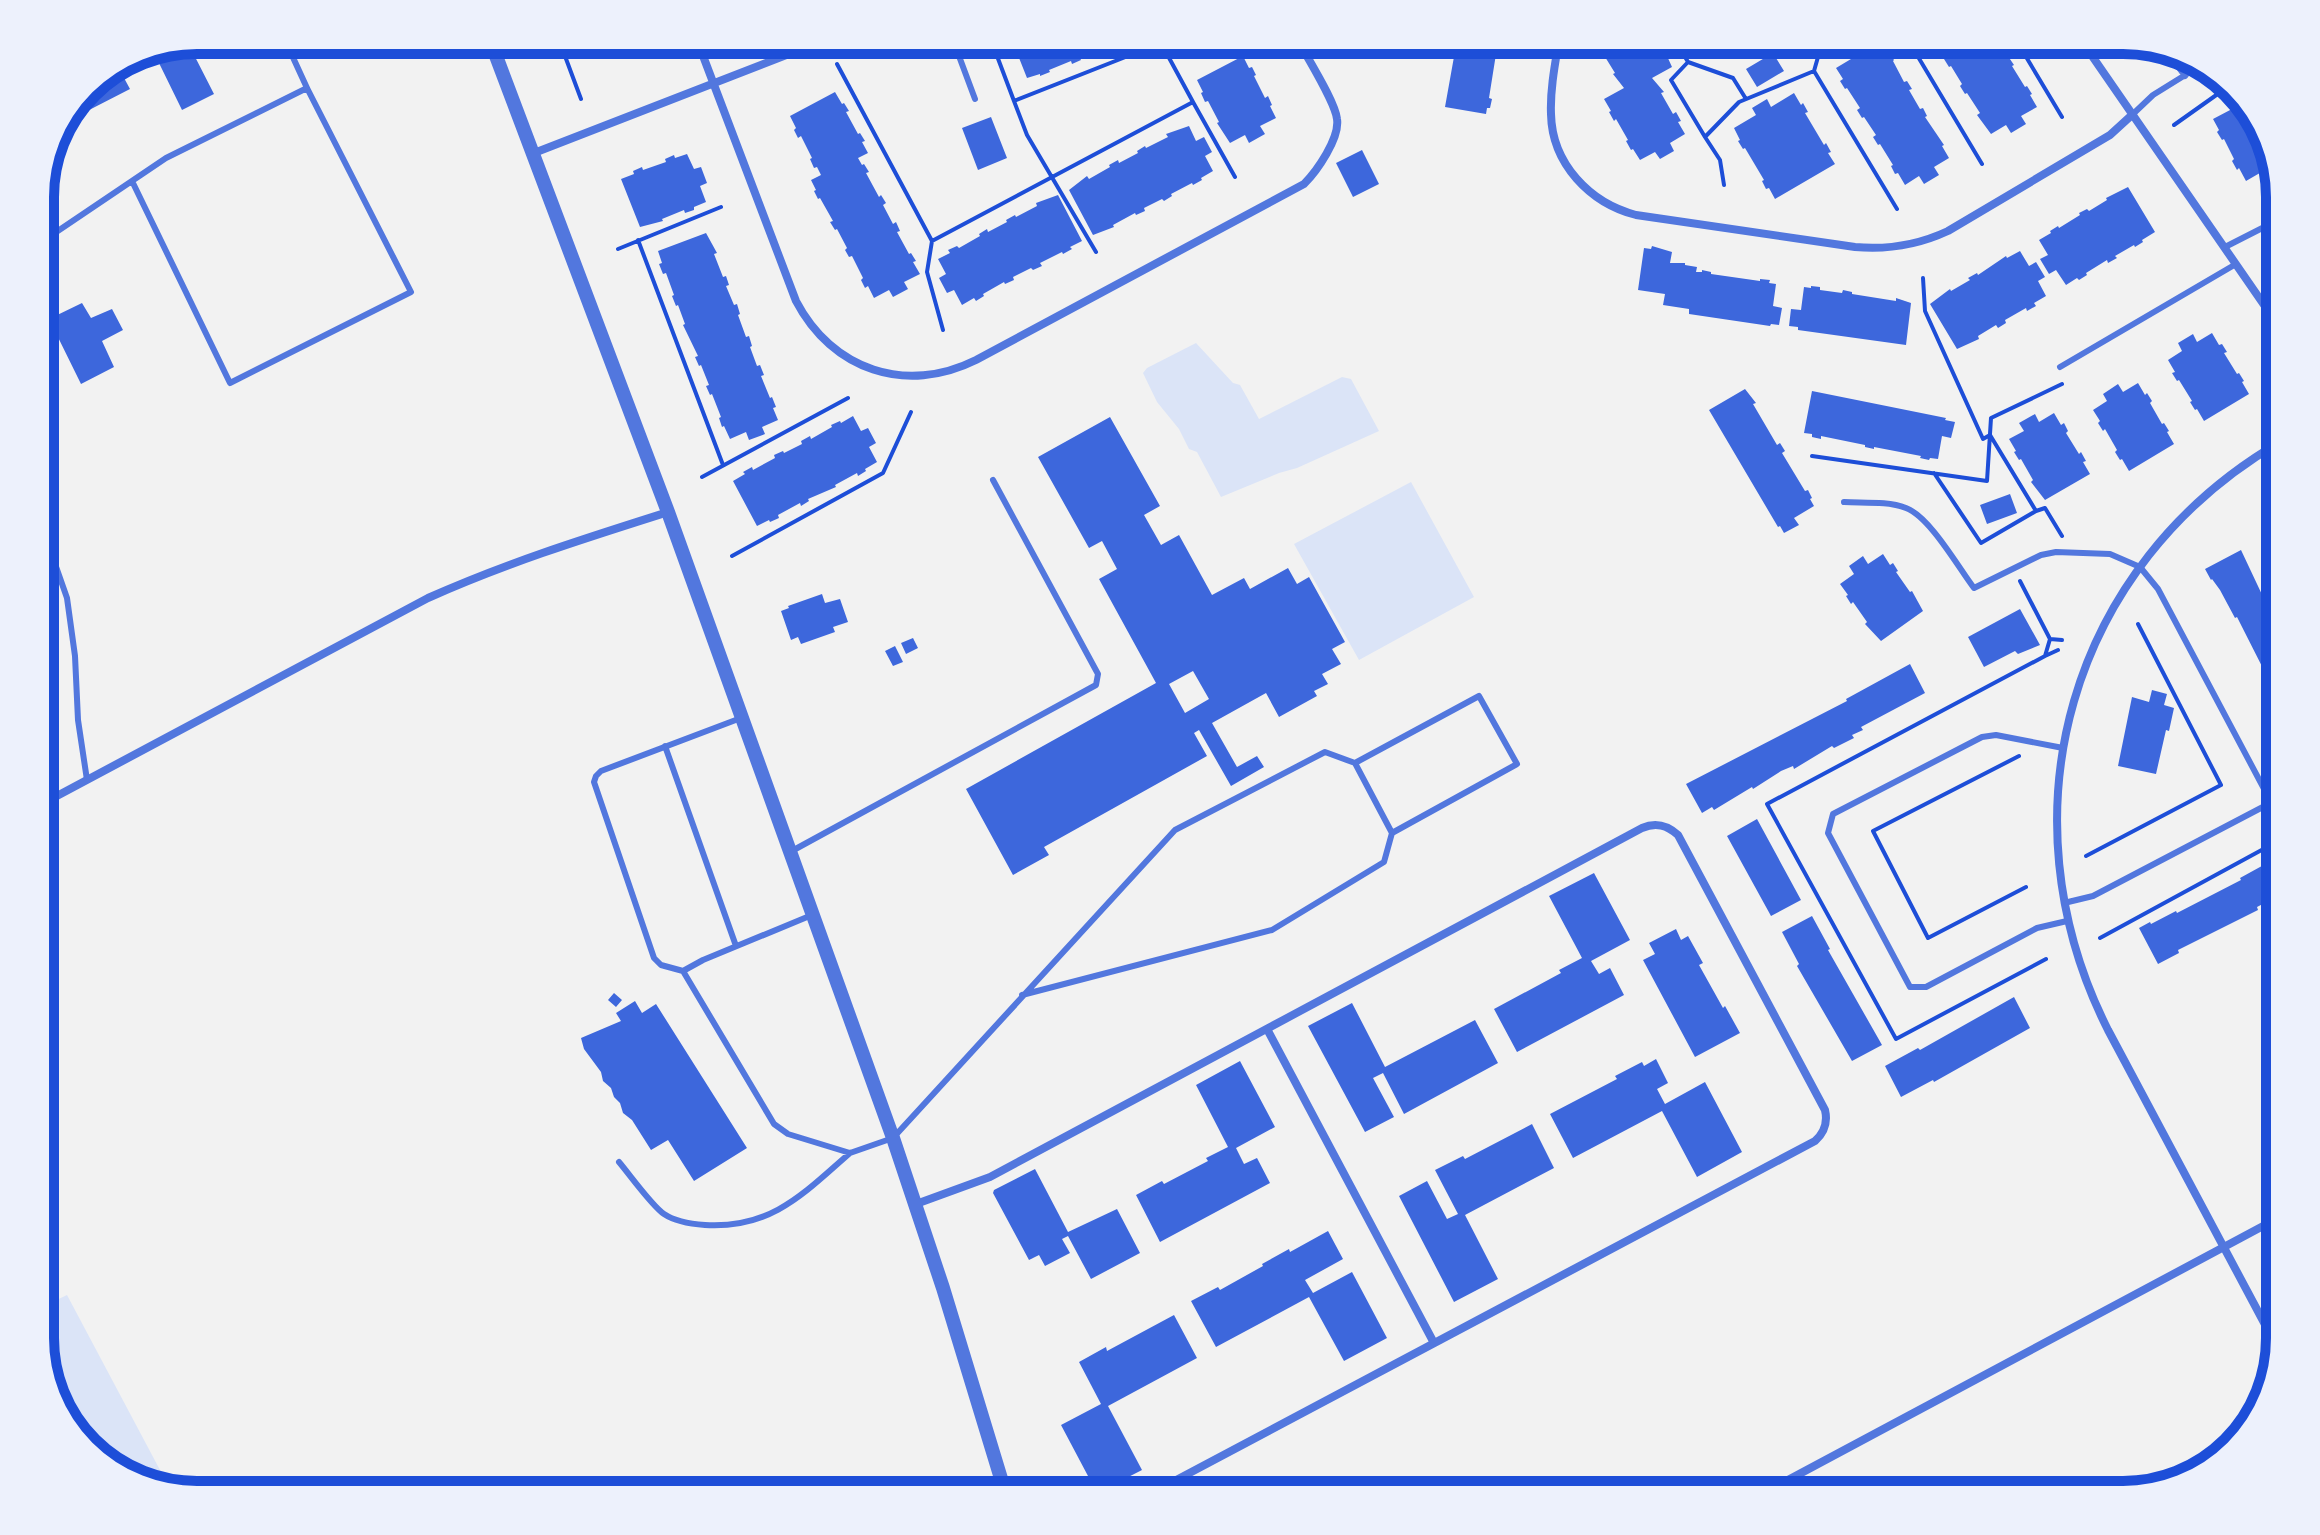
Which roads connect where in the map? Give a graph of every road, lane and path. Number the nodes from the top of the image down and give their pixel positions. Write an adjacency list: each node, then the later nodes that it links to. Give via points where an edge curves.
1 (291, 54): 24 (lane)
2 (495, 54): 35 (street)
3 (564, 54): 26 (path)
4 (703, 54): 23 (street)
5 (789, 54): 23 (street)
6 (958, 54): 27 (lane)
7 (996, 54): 29 (path)
8 (1133, 54): 29 (path)
9 (1167, 54): 30 (path)
10 (1305, 54): 23 (street, via 1338,124 1304,184 976,360 945,373 919,376 856,363 824,340 803,315)
11 (1557, 54): 31 (street, via 1553,131 1567,166 1603,202 1636,215 1855,247 1901,246 1948,231 2110,135)
12 (1683, 54): 17 (path)
13 (1819, 54): 20 (path)
14 (1916, 54): 36 (path)
15 (2024, 54): 32 (path)
16 (2091, 54): 31 (street)
17 (1688, 62): 28 (path, via 1733,78); 34 (path, via 1671,80)
18 (837, 64): 46 (path)
19 (2177, 65): 22 (lane)
20 (1814, 71): 28 (path); 42 (path)
21 (2191, 72): 22 (lane)
22 (2185, 76): 31 (lane)
23 (714, 83): 35 (street)
24 (307, 88): 39 (lane, via 166,158); 39 (lane, via 411,292 230,383)
25 (2220, 92): 33 (path)
26 (581, 99)
27 (975, 99)
28 (1746, 99): 34 (path)
29 (1014, 101): 37 (path)
30 (1193, 102): 37 (path); 38 (path)
31 (2133, 114): 47 (street)
32 (2062, 117)
33 (2174, 125)
34 (1705, 137): 40 (path, via 1720,160)
35 (534, 153): 67 (street)
36 (1982, 164)
37 (1052, 177): 46 (path); 49 (path)
38 (1235, 177)
39 (132, 181): 44 (lane)
40 (1724, 185)
41 (721, 207): 45 (path)
42 (1897, 209)
43 (2266, 226): 47 (lane)
44 (54, 234)
45 (638, 240): 48 (path); 61 (path)
46 (932, 241): 53 (path, via 927,272)
47 (2225, 247): 50 (street)
48 (618, 249)
49 (1096, 252)
50 (2236, 264): 52 (street); 54 (lane)
51 (1923, 278): 58 (path, via 1925,311 1983,439)
52 (2266, 308)
53 (943, 330)
54 (2060, 367)
55 (2062, 384): 58 (path, via 1991,418)
56 (848, 398): 61 (path)
57 (911, 412): 69 (path, via 883,473)
58 (1990, 435): 62 (path, via 1987,481); 66 (path)
59 (2266, 451): 71 (street, via 2206,494)
60 (1812, 456): 62 (path)
61 (723, 465): 63 (path)
62 (1934, 473): 66 (path, via 1981,543)
63 (702, 477)
64 (993, 480): 89 (lane, via 1098,674 1096,685)
65 (1844, 502): 72 (lane, via 1897,505 1915,512 1974,588)
66 (2036, 511): 68 (path, via 2045,508)
67 (668, 512): 78 (street); 83 (street, via 538,553 428,598)
68 (2073, 553): 71 (lane, via 2110,554); 72 (lane, via 2041,555)
69 (732, 556)
70 (54, 561): 83 (lane, via 67,598)
71 (2140, 567): 80 (street, via 2114,606 2086,666); 84 (lane, via 2158,589)
72 (2014, 568): 74 (path)
73 (2138, 624): 90 (path, via 2221,785)
74 (2050, 639): 75 (path); 77 (path)
75 (2062, 640)
76 (2058, 650): 77 (path)
77 (2045, 656): 97 (path, via 1767,804 1896,1039)
78 (742, 718): 79 (lane); 89 (street)
79 (665, 746): 96 (lane); 98 (lane, via 601,771 594,782 654,958)
80 (2063, 748): 92 (street, via 2056,814); 94 (lane, via 1982,737 1833,814 1828,833 1910,987 1926,987 2037,928)
81 (2030, 756): 91 (path, via 2019,756 1873,831 1928,938)
82 (1355, 763): 87 (lane); 87 (lane, via 1479,696 1517,764); 99 (lane, via 1325,752 1175,830)
83 (87, 780): 85 (street)
84 (2266, 793)
85 (54, 798)
86 (2266, 805): 92 (lane, via 2093,896)
87 (1392, 833): 99 (lane, via 1384,862 1272,930)
88 (2266, 848): 95 (path)
89 (790, 852): 93 (street)
90 (2086, 856)
91 (2026, 887)
92 (2064, 903): 94 (street)
93 (812, 915): 96 (lane); 101 (street)
94 (2067, 921): 106 (street, via 2096,1006)
95 (2100, 938)
96 (736, 946): 98 (lane)
97 (2046, 959)
98 (683, 971): 102 (lane, via 774,1124 788,1134)
99 (1022, 995): 101 (lane)
100 (1267, 1029): 104 (street, via 990,1177); 108 (street); 108 (street, via 1647,826 1664,826 1678,835 1825,1110 1826,1121 1815,1141)
101 (893, 1138): 102 (lane); 104 (street)
102 (850, 1153): 103 (lane, via 776,1212 721,1226 687,1224 663,1214)
103 (619, 1162)
104 (916, 1204): 109 (street)
105 (2266, 1224): 106 (street)
106 (2224, 1247): 107 (street); 111 (street)
107 (2266, 1326)
108 (1434, 1343): 110 (street)
109 (1002, 1481)
110 (1174, 1481)
111 (1786, 1481)

